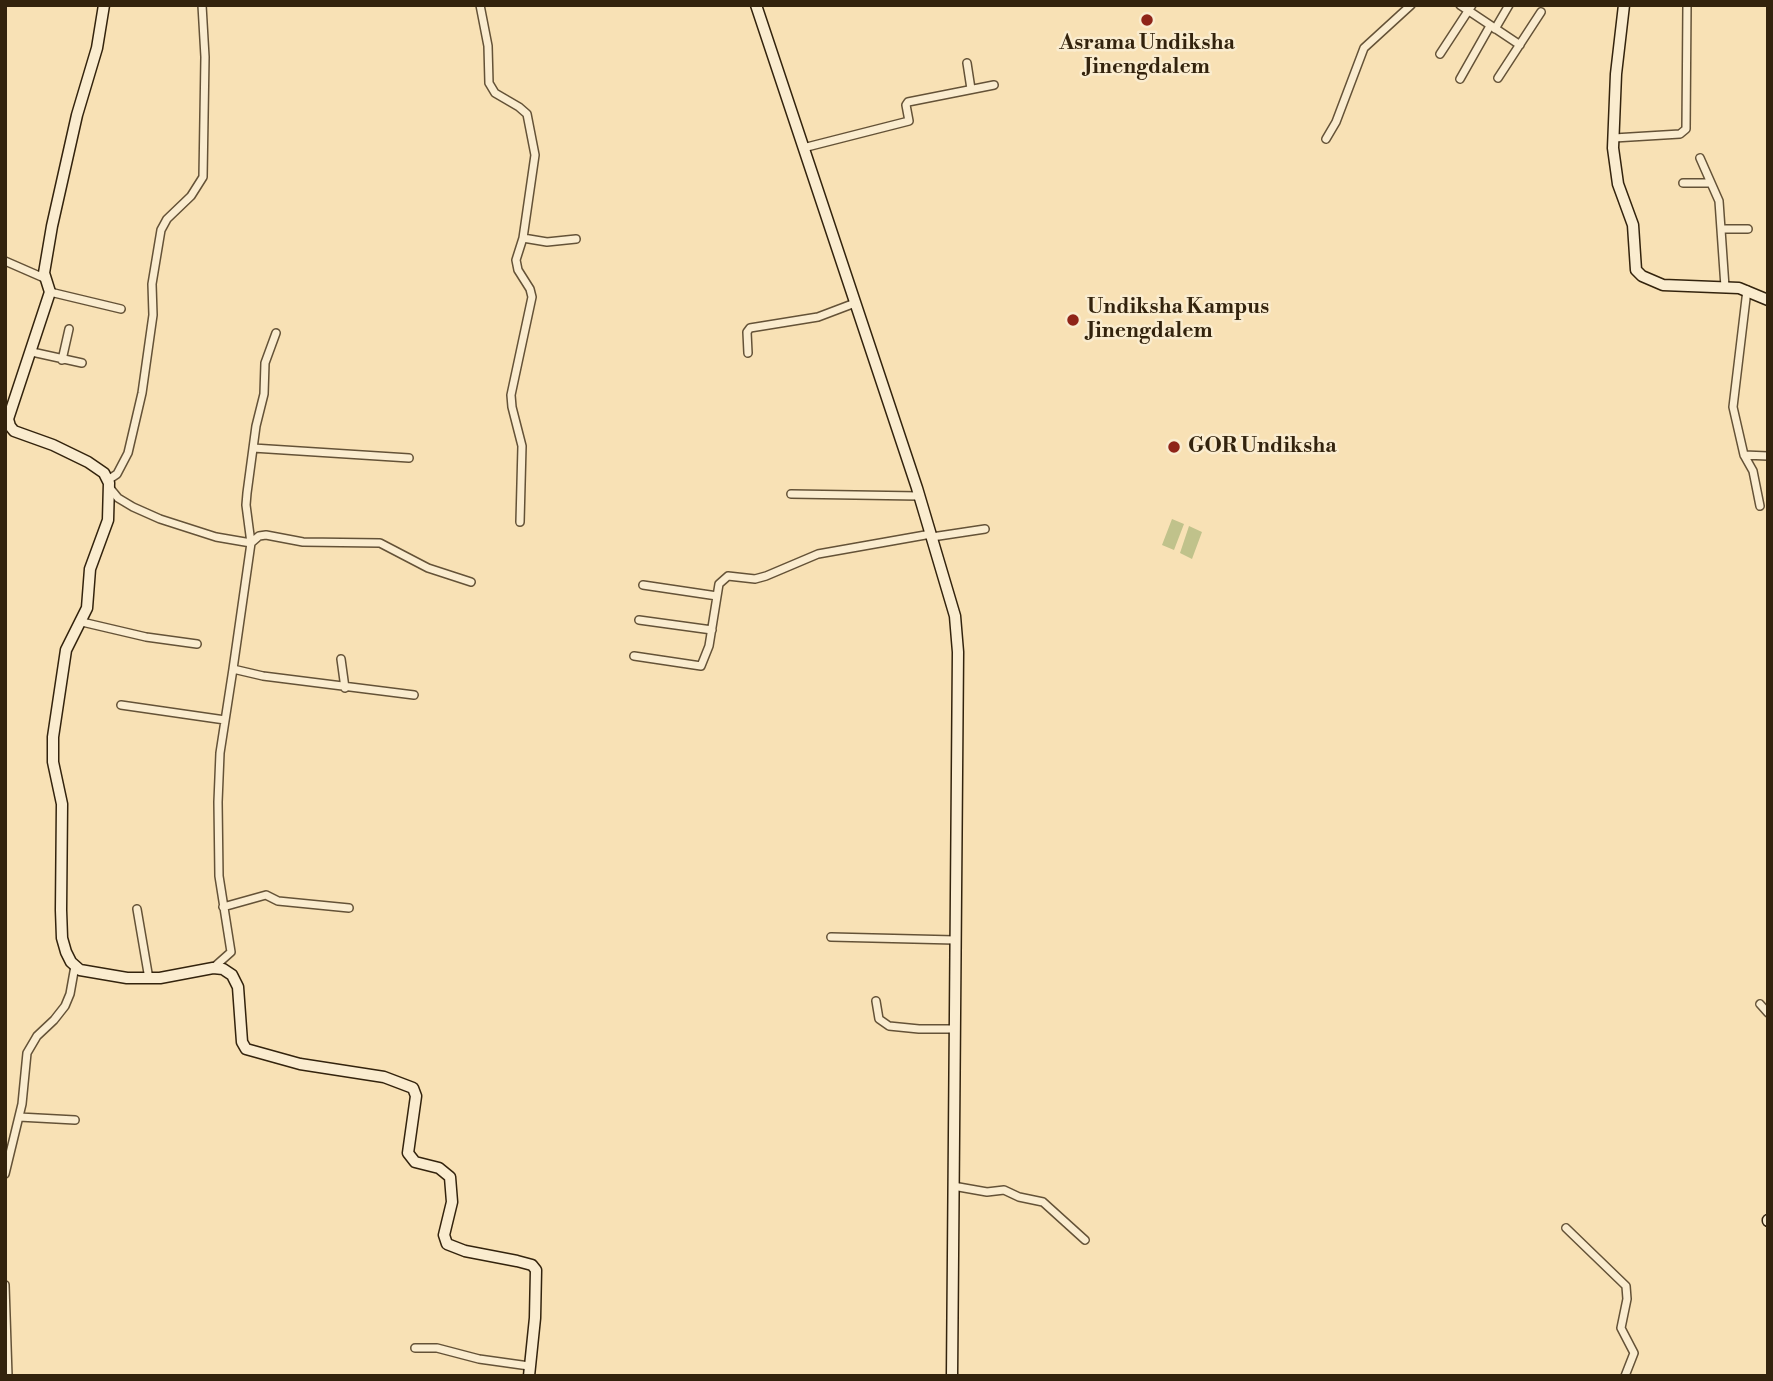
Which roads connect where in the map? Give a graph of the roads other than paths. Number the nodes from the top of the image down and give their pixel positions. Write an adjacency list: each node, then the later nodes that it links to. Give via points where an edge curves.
1 (104, 5): 31 (street)
2 (202, 5): 50 (street, via 203,177 161,230 142,393 128,453)
3 (480, 5): 28 (street, via 489,83 495,93 528,117 535,160)
4 (756, 5): 22 (street)
5 (1411, 5): 21 (street, via 1364,48)
6 (1461, 5): 10 (street)
7 (1509, 5): 12 (street)
8 (1624, 5): 20 (street)
9 (1687, 5): 20 (street, via 1686,129 1680,134)
10 (1470, 8): 12 (street); 14 (street)
11 (1541, 12): 13 (street)
12 (1493, 27): 13 (street); 17 (street)
13 (1520, 45): 16 (street)
14 (1440, 54)
15 (967, 63): 19 (street)
16 (1498, 78)
17 (1460, 79)
18 (994, 85): 19 (street)
19 (971, 89): 22 (street, via 907,102 909,121)
20 (1614, 138): 32 (street, via 1617,177 1633,225 1638,272 1670,286)
21 (1326, 139)
22 (803, 148): 36 (street)
23 (1700, 158): 25 (street)
24 (1683, 183): 25 (street)
25 (1710, 183): 26 (street, via 1719,201)
26 (1722, 229): 27 (street); 32 (street)
27 (1748, 229)
28 (523, 238): 29 (street, via 547,242); 54 (street, via 516,263 533,303 511,394 522,446)
29 (576, 239)
30 (5, 261): 31 (street)
31 (44, 278): 34 (street)
32 (1726, 287): 33 (street)
33 (1747, 290): 35 (street); 47 (street, via 1733,405)
34 (50, 292): 37 (street); 40 (street)
35 (1768, 300)
36 (855, 303): 41 (street, via 818,317 750,328); 52 (street)
37 (121, 309)
38 (69, 329): 42 (street)
39 (276, 333): 46 (street, via 265,363)
40 (32, 352): 42 (street); 44 (street)
41 (748, 353)
42 (62, 360): 43 (street)
43 (82, 363)
44 (11, 393): 45 (street)
45 (7, 428): 50 (street, via 88,461 102,471)
46 (253, 448): 49 (street); 57 (street, via 246,505)
47 (1744, 455): 48 (street); 53 (street, via 1753,471)
48 (1768, 456)
49 (409, 458)
50 (108, 483): 57 (street, via 126,504 160,519 216,537); 62 (street, via 108,520 90,569 88,608)
51 (791, 495): 52 (street)
52 (919, 496): 56 (street)
53 (1760, 506)
54 (520, 523)
55 (985, 529): 56 (street)
56 (932, 536): 60 (street, via 818,554 755,579 728,576 719,584); 76 (street, via 956,626)
57 (251, 542): 58 (street, via 266,535 303,542 380,543 428,568); 67 (street)
58 (471, 582)
59 (643, 585): 60 (street)
60 (717, 596): 63 (street)
61 (639, 620): 63 (street)
62 (82, 622): 64 (street); 77 (street, via 66,650 53,737 62,804 62,938)
63 (712, 630): 65 (street, via 701,666)
64 (197, 644)
65 (634, 656)
66 (341, 659): 68 (street)
67 (233, 669): 68 (street); 71 (street)
68 (345, 688): 69 (street)
69 (414, 695)
70 (121, 705): 71 (street)
71 (225, 720): 72 (street, via 218,802)
72 (223, 907): 73 (street, via 266,895 278,901); 78 (street, via 231,952)
73 (349, 908)
74 (137, 909): 79 (street)
75 (831, 937): 76 (street)
76 (955, 940): 83 (street)
77 (75, 966): 79 (street, via 91,973); 84 (street, via 65,1006 27,1053)
78 (213, 968): 79 (street); 92 (street, via 229,972 236,982 246,1049 300,1064 384,1077 414,1089 408,1153 415,1162 449,1175 452,1202 444,1235 447,1244 532,1265 537,1272)
79 (149, 979)
80 (876, 1001): 83 (street, via 879,1019 890,1026)
81 (1760, 1004): 82 (street)
82 (1768, 1013)
83 (954, 1029): 87 (street)
84 (19, 1117): 85 (street); 86 (street)
85 (75, 1120)
86 (5, 1174)
87 (953, 1186): 89 (street, via 1004,1190 1043,1202); 94 (street)
88 (1566, 1228): 95 (street, via 1626,1286 1621,1328 1634,1353)
89 (1085, 1240)
90 (5, 1285): 93 (street)
91 (415, 1348): 92 (street)
92 (529, 1371)
93 (8, 1376)
94 (951, 1376)
95 (1625, 1376)

